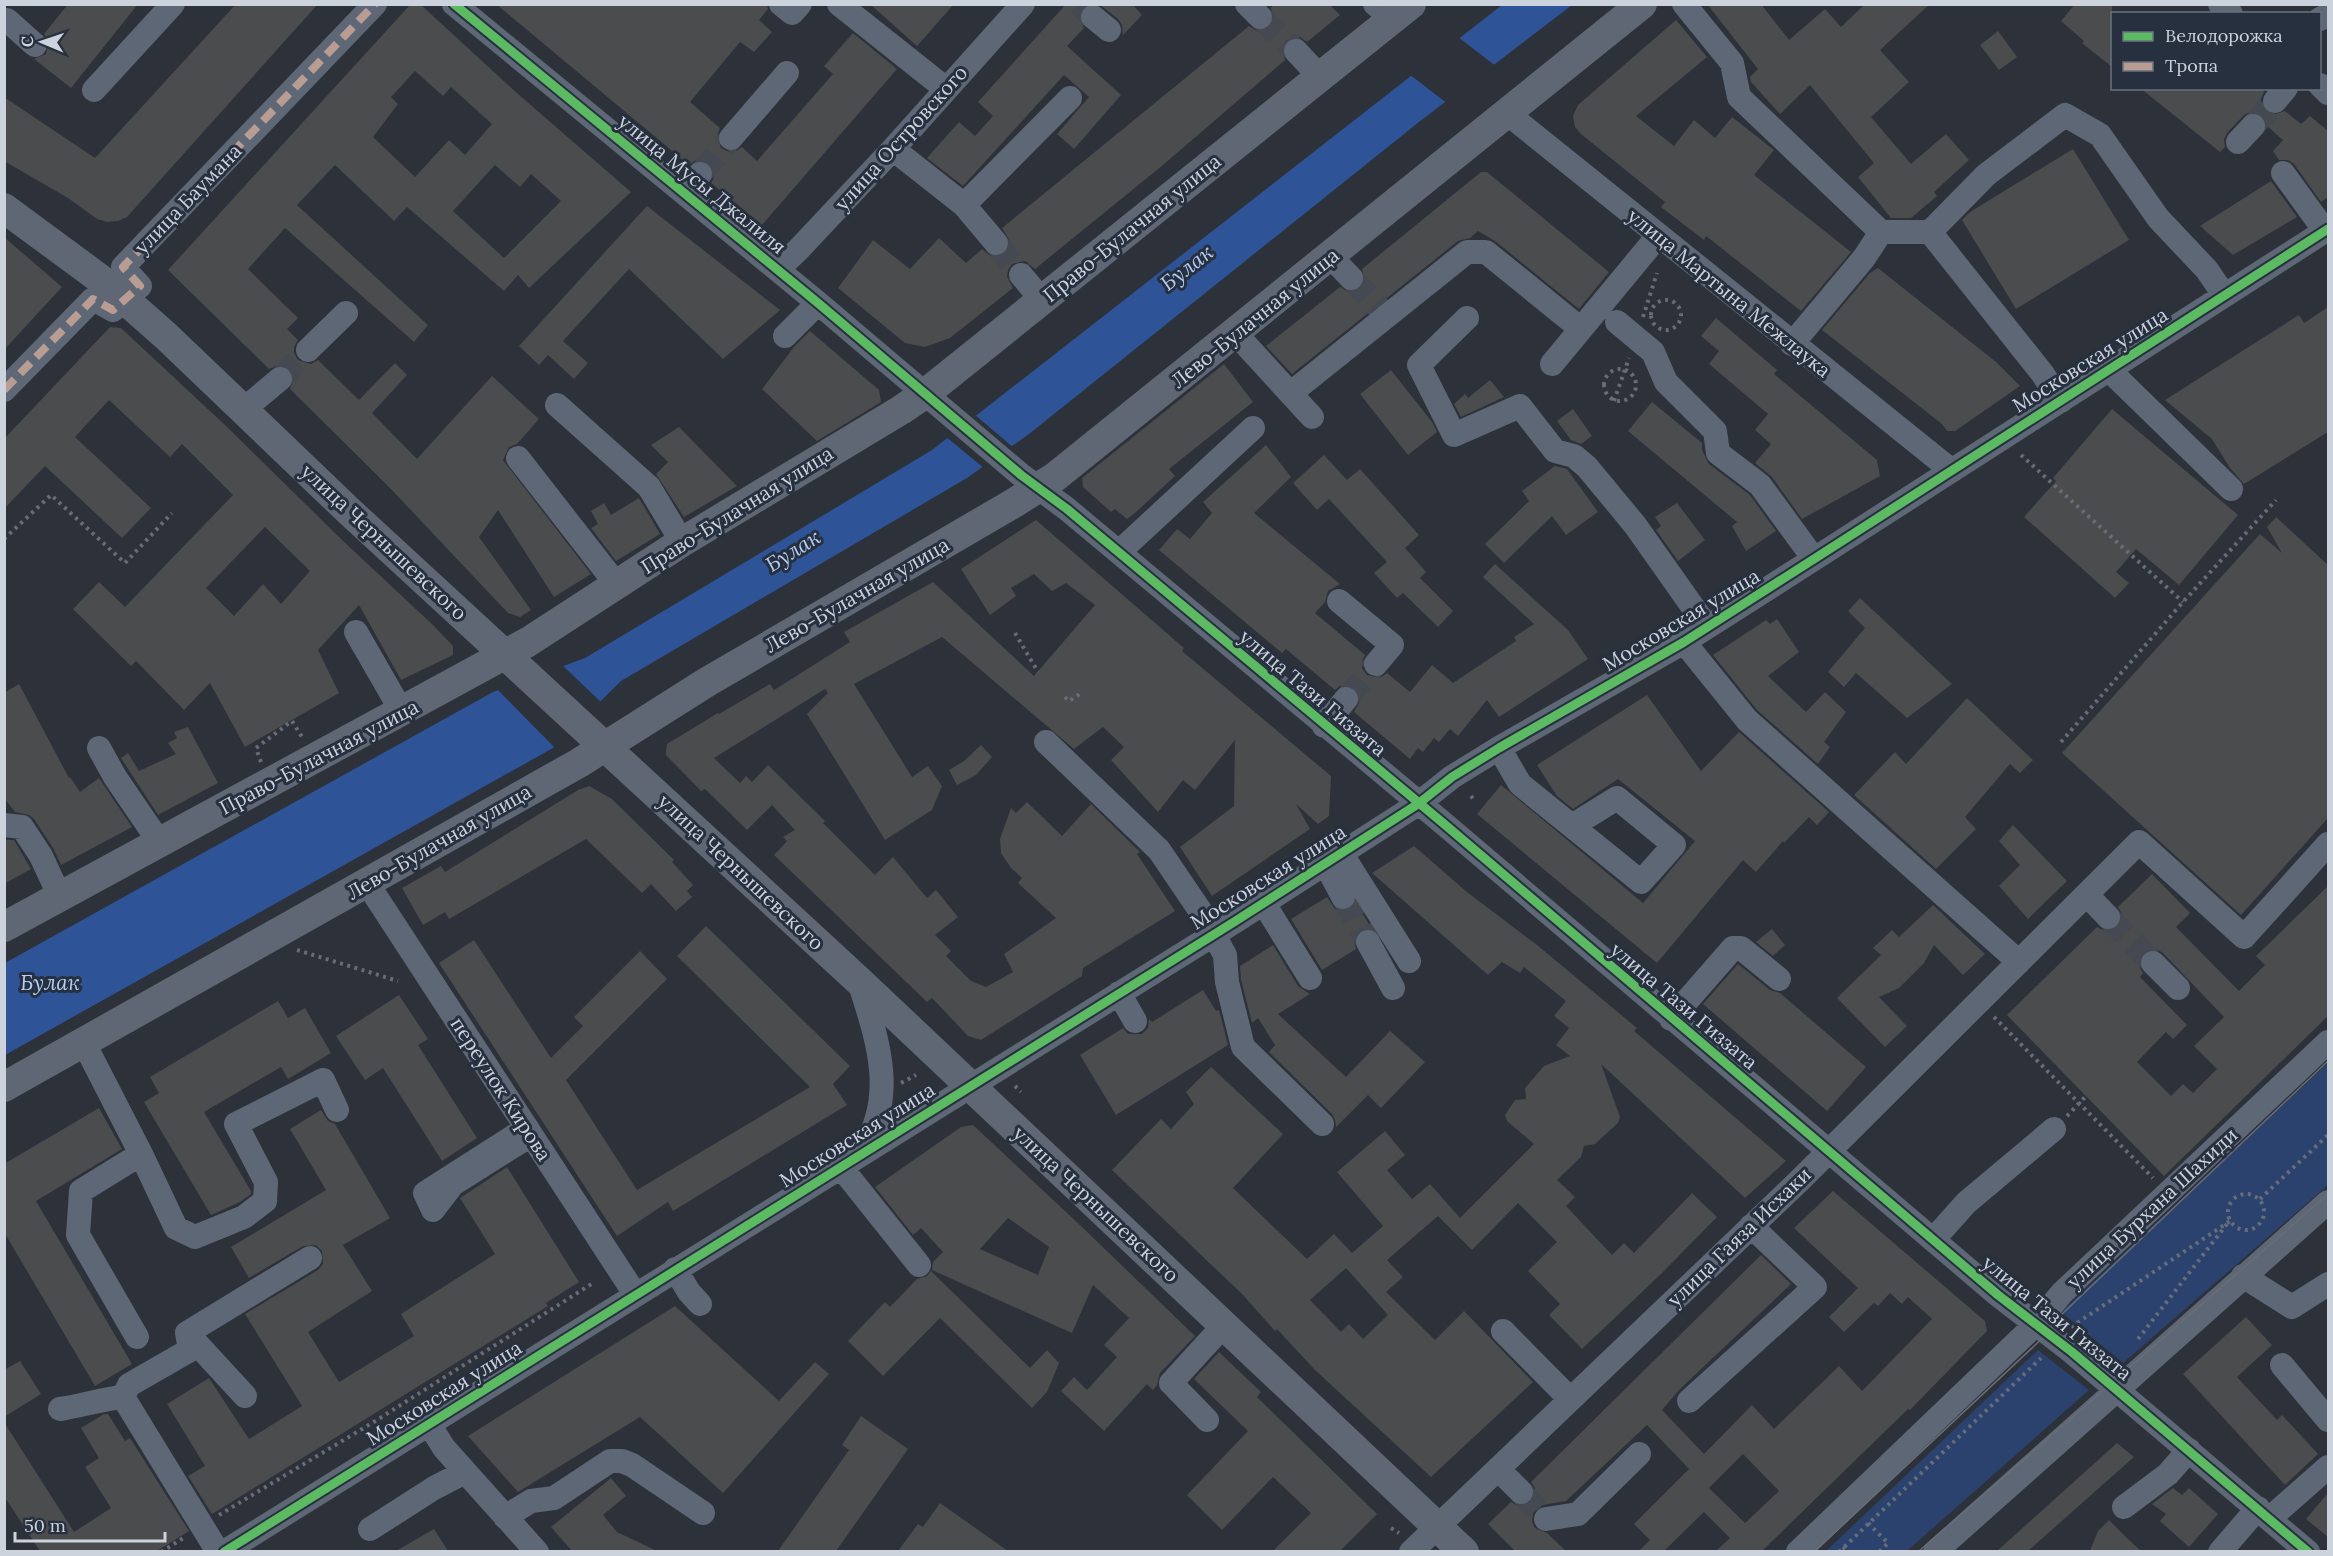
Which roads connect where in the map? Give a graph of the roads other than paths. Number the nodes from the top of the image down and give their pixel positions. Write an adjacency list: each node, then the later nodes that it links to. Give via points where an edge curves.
1 (173, 4): 17 (street)
2 (375, 4): 34 (street, улица Баумана, via 123,267 140,286)
3 (454, 4): 31 (street, улица Мусы Джалиля, via 692,183)
4 (781, 4): 5 (street, via 792,13)
5 (800, 4)
6 (839, 4): 16 (street)
7 (1023, 4): 16 (street, улица Островского)
8 (1642, 4): 19 (main road, Лево-Булачная улица)
9 (1684, 4): 27 (street, via 1731,63 1739,97)
10 (1393, 9): 15 (main road, Право-Булачная улица)
11 (11, 16): 12 (street)
12 (36, 45)
13 (1296, 51): 15 (street)
14 (788, 72): 20 (street)
15 (1320, 77): 36 (main road, Право-Булачная улица)
16 (946, 89): 21 (street, улица Островского)
17 (94, 90)
18 (1070, 98): 23 (street)
19 (1508, 114): 28 (street, улица Мартына Межлаука); 30 (main road, Лево-Булачная улица)
20 (731, 138)
21 (893, 149): 23 (street); 31 (street, улица Островского)
22 (2283, 173): 25 (street)
23 (964, 205): 29 (street)
24 (4, 208): 34 (main road, улица Чернышевского)
25 (2327, 230): 35 (street, Московская улица)
26 (1930, 231): 27 (street); 35 (street, via 1986,175 2065,115 2100,135 2158,218 2207,270); 52 (street)
27 (1881, 232): 44 (street)
28 (1658, 236): 41 (street); 44 (street, улица Мартына Межлаука)
29 (996, 243)
30 (1331, 256): 33 (street); 42 (main road, Лево-Булачная улица)
31 (778, 269): 37 (street, улица Мусы Джалиля)
32 (1021, 275): 36 (street)
33 (1351, 278)
34 (108, 294): 49 (street, улица Баумана); 54 (main road, улица Чернышевского, via 166,336)
35 (2224, 295): 47 (street, Московская улица)
36 (1041, 300): 51 (main road, Право-Булачная улица)
37 (818, 303): 43 (street); 51 (street, улица Мусы Джалиля)
38 (346, 313): 45 (street)
39 (1467, 318): 66 (street, via 1419,365 1454,435 1520,406 1555,451 1574,456 1587,467 1635,525)
40 (1617, 322): 63 (street, via 1653,352 1666,382 1715,431 1718,453 1760,485)
41 (1581, 329): 46 (street); 50 (street, via 1486,252 1467,252 1384,313)
42 (1235, 333): 50 (street); 59 (main road, Лево-Булачная улица, via 1055,477)
43 (785, 336)
44 (1792, 344): 58 (street, улица Мартына Межлаука)
45 (308, 350)
46 (1552, 364)
47 (2110, 371): 52 (street, Московская улица); 60 (street)
48 (280, 380): 54 (street)
49 (4, 390)
50 (1291, 393): 55 (street)
51 (934, 400): 59 (street, улица Мусы Джалиля); 61 (main road, Право-Булачная улица)
52 (2061, 400): 58 (street, Московская улица)
53 (557, 405): 61 (street, via 649,488)
54 (244, 409): 69 (main road, улица Чернышевского)
55 (1312, 417)
56 (1253, 428): 62 (street)
57 (518, 458): 64 (street)
58 (1951, 470): 63 (street, Московская улица)
59 (1030, 481): 62 (street, улица Тази Гиззата); 74 (main road, Лево-Булачная улица, via 707,682)
60 (2231, 489)
61 (682, 542): 64 (main road, Право-Булачная улица)
62 (1119, 552): 73 (street, улица Тази Гиззата)
63 (1814, 560): 66 (street, Московская улица)
64 (617, 585): 69 (main road, Право-Булачная улица, via 528,642)
65 (1339, 601): 70 (street, via 1392,645)
66 (1707, 627): 68 (street, Московская улица)
67 (356, 632): 72 (street)
68 (1684, 642): 77 (street, Московская улица); 94 (street, via 1747,720)
69 (514, 663): 72 (main road, Право-Булачная улица); 74 (main road, улица Чернышевского)
70 (1376, 664)
71 (1346, 699): 73 (street)
72 (402, 712): 81 (main road, Право-Булачная улица)
73 (1324, 726): 78 (street, улица Тази Гиззата)
74 (596, 739): 84 (main road, Лево-Булачная улица); 98 (main road, улица Чернышевского)
75 (1046, 742): 91 (street, via 1159,850)
76 (99, 748): 81 (street)
77 (1499, 748): 78 (street, Московская улица); 80 (street, via 1520,784)
78 (1418, 804): 83 (street, Московская улица); 102 (street, улица Тази Гиззата)
79 (4, 825): 86 (street, via 22,827)
80 (1572, 826)
81 (160, 843): 86 (main road, Право-Булачная улица)
82 (2328, 844): 85 (street, улица Гаяза Исхаки, via 2244,937 2139,842)
83 (1333, 858): 87 (street); 88 (street, Московская улица); 93 (street)
84 (367, 883): 104 (main road, Лево-Булачная улица); 123 (street, переулок Кирова)
85 (2087, 895): 89 (street); 94 (street, улица Гаяза Исхаки)
86 (60, 897): 90 (main road, Право-Булачная улица)
87 (1343, 897)
88 (1263, 902): 91 (street, Московская улица); 96 (street)
89 (2108, 917)
90 (4, 927)
91 (1213, 934): 101 (street, Московская улица); 110 (street, via 1225,955 1227,982 1244,1047)
92 (1368, 942): 99 (street)
93 (1409, 960)
94 (2019, 962): 111 (street, улица Гаяза Исхаки)
95 (2153, 963): 100 (street)
96 (1310, 978)
97 (1779, 979): 102 (street, via 1741,948 1733,948)
98 (859, 981): 107 (main road, улица Чернышевского); 112 (street, via 875,1034 883,1092 878,1121)
99 (1393, 988)
100 (2178, 988)
101 (1119, 993): 103 (street); 107 (street, Московская улица)
102 (1671, 1019): 111 (street, улица Тази Гиззата)
103 (1135, 1021)
104 (84, 1042): 106 (main road, Лево-Булачная улица); 113 (street)
105 (2328, 1042): 125 (street, улица Бурхана Шахиди, via 2062,1293)
106 (4, 1087)
107 (971, 1087): 112 (street, Московская улица); 126 (main road, улица Чернышевского)
108 (337, 1110): 113 (street, via 323,1080 237,1124 266,1182 265,1201 244,1217 195,1237 176,1228)
109 (2062, 1121): 117 (street, via 1966,1203)
110 (1322, 1124)
111 (1828, 1152): 116 (street, улица Гаяза Исхаки); 117 (street, улица Тази Гиззата)
112 (861, 1153): 114 (street, Московская улица)
113 (141, 1154): 129 (street, via 81,1191 78,1235)
114 (840, 1166): 119 (street); 120 (street, Московская улица)
115 (2328, 1202): 121 (street)
116 (1752, 1226): 134 (street, улица Гаяза Исхаки); 135 (street, via 1815,1287)
117 (1933, 1239): 125 (street, улица Тази Гиззата)
118 (310, 1258): 128 (street)
119 (919, 1265)
120 (675, 1269): 123 (street, Московская улица); 124 (street)
121 (2243, 1276): 122 (street, via 2292,1307); 131 (street)
122 (2328, 1284)
123 (635, 1294): 139 (street, Московская улица)
124 (700, 1304)
125 (2036, 1324): 131 (street, улица Тази Гиззата); 160 (street, улица Бурхана Шахиди)
126 (1224, 1325): 137 (street, via 1172,1383); 152 (main road, улица Чернышевского)
127 (1503, 1331): 134 (street)
128 (187, 1333): 132 (street); 133 (street, via 190,1350 129,1385)
129 (136, 1337)
130 (2282, 1365): 138 (street)
131 (2118, 1390): 140 (street, улица Тази Гиззата); 155 (street)
132 (245, 1396)
133 (123, 1397): 136 (street); 156 (street)
134 (1570, 1399): 143 (street, улица Гаяза Исхаки)
135 (1689, 1401)
136 (60, 1409)
137 (1207, 1420)
138 (2328, 1420)
139 (429, 1424): 144 (street); 157 (street, Московская улица)
140 (2189, 1450): 147 (street, via 2168,1474); 151 (street, улица Тази Гиззата)
141 (1639, 1454): 150 (street, via 1578,1514)
142 (2328, 1467): 151 (street)
143 (1498, 1468): 146 (street); 152 (street, улица Гаяза Исхаки)
144 (465, 1472): 149 (street); 153 (street)
145 (2328, 1484): 151 (street)
146 (1521, 1492)
147 (2124, 1507)
148 (703, 1513): 149 (street, via 632,1465 610,1461 554,1498 531,1501)
149 (505, 1517): 158 (street)
150 (1546, 1519)
151 (2270, 1519): 161 (street); 162 (street, улица Тази Гиззата)
152 (1437, 1527): 154 (street, улица Гаяза Исхаки); 159 (main road, улица Чернышевского)
153 (370, 1529)
154 (1405, 1542)
155 (1939, 1550)
156 (218, 1551)
157 (224, 1551)
158 (537, 1551)
159 (1464, 1551)
160 (1798, 1551)
161 (2220, 1551)
162 (2308, 1551)

